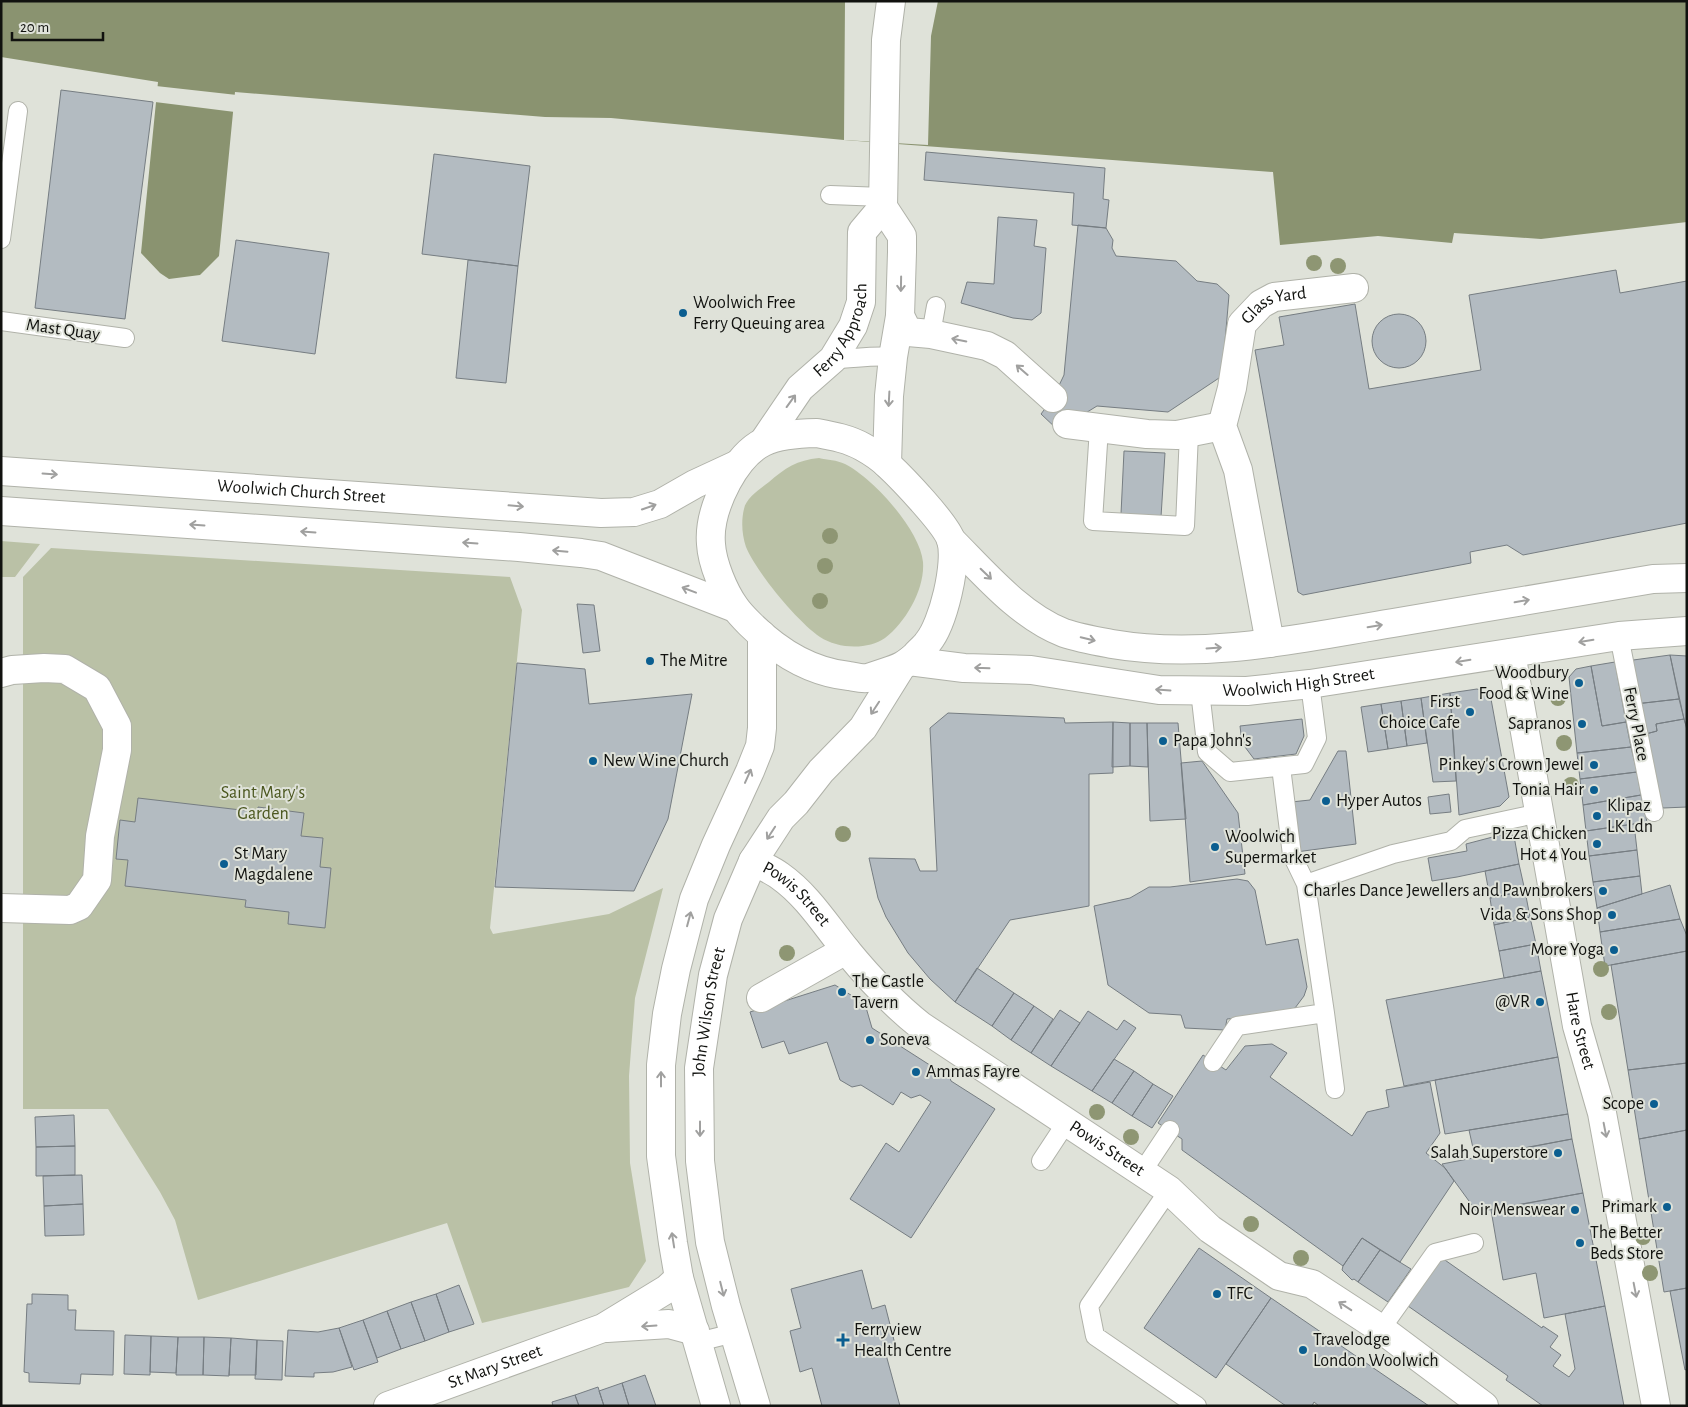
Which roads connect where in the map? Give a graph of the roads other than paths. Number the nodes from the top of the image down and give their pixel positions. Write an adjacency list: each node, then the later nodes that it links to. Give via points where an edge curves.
1 (891, 1): 4 (main road, via 886,40)
2 (18, 111): 5 (lane)
3 (830, 195): 4 (lane)
4 (883, 202): 8 (main road, one-way to 8, via 902,236); 13 (main road, Ferry Approach, via 862,232 861,302 853,326)
5 (1, 239)
6 (1354, 288): 16 (main road, Glass Yard, via 1274,297 1261,304 1242,324 1232,388)
7 (936, 306): 10 (lane)
8 (900, 316): 10 (main road, via 908,332); 12 (main road)
9 (1, 321): 11 (lane, Mast Quay)
10 (931, 334): 14 (main road, one-way to 10, via 1005,355 987,346)
11 (125, 338)
12 (893, 357): 13 (lane); 20 (main road, one-way to 20)
13 (833, 359): 19 (main road, Ferry Approach, one-way to 13, via 800,388)
14 (1054, 398)
15 (1067, 424): 17 (main road)
16 (1222, 426): 18 (main road); 30 (main road, via 1238,470)
17 (1099, 428): 18 (main road, via 1177,436); 18 (lane, via 1094,521 1185,526)
18 (1188, 433)
19 (764, 441): 20 (main road, via 817,432 844,438); 21 (main road)
20 (887, 464): 24 (main road, via 940,522)
21 (736, 465): 22 (main road, Woolwich Church Street, one-way to 21, via 601,513 634,512 660,504); 26 (main road, via 712,521 711,545 718,574)
22 (1, 471)
23 (1, 511): 26 (main road, one-way to 23, via 601,556 581,552)
24 (951, 540): 30 (main road, one-way to 30, via 1023,610 1065,633 1131,647 1163,649 1198,650); 32 (main road, via 952,570 937,626 929,642)
25 (1687, 578): 30 (main road, one-way to 25, via 1654,578)
26 (735, 608): 28 (main road)
27 (1687, 631): 29 (main road, Woolwich High Street)
28 (762, 635): 32 (main road, via 796,660 836,675 866,678); 53 (main road, one-way to 28, via 661,1156 661,1065 666,1014 694,899 760,746)
29 (1619, 636): 31 (main road, Woolwich High Street, one-way to 31); 37 (lane, Ferry Place)
30 (1270, 643)
31 (1511, 654): 34 (main road, Woolwich High Street, one-way to 34); 38 (main road, Hare Street)
32 (905, 664): 35 (main road, Woolwich High Street, one-way to 32, via 1160,690 1031,670); 39 (main road, John Wilson Street, one-way to 39, via 862,728 781,818)
33 (1, 673): 41 (main road, via 64,669 97,688 117,726 117,750 100,836 97,880 80,906 70,910)
34 (1310, 684): 35 (main road, Woolwich High Street, via 1247,691); 36 (lane, via 1317,738 1304,764)
35 (1200, 691): 36 (lane, via 1207,752 1230,772)
36 (1282, 767): 40 (lane, via 1292,855)
37 (1654, 812)
38 (1540, 813): 40 (lane, via 1466,829 1451,841 1393,854); 63 (main road, Hare Street, one-way to 63, via 1577,1026 1602,1113)
39 (753, 861): 42 (main road, Powis Street, via 780,875 811,904); 56 (main road, John Wilson Street, one-way to 56, via 728,919 713,975 700,1068 700,1161 710,1242)
40 (1306, 884): 44 (lane)
41 (1, 908)
42 (846, 950): 43 (main road); 47 (main road, Powis Street, via 899,1009)
43 (761, 998)
44 (1325, 1013): 45 (lane, via 1237,1026); 46 (lane)
45 (1213, 1062)
46 (1335, 1089)
47 (1066, 1123): 49 (lane); 50 (main road, Powis Street)
48 (1170, 1130): 50 (lane)
49 (1041, 1161)
50 (1142, 1172): 51 (main road, Powis Street)
51 (1169, 1190): 55 (main road, Powis Street, one-way to 51, via 1312,1284 1279,1276 1210,1229); 61 (lane, via 1089,1306 1095,1336)
52 (1474, 1242): 55 (lane, via 1435,1253)
53 (679, 1278): 54 (main road, St Mary Street, via 667,1290); 57 (main road)
54 (603, 1328): 57 (main road, St Mary Street, one-way to 54, via 669,1324); 58 (main road, St Mary Street)
55 (1381, 1330): 62 (main road, Powis Street)
56 (734, 1333): 57 (lane); 60 (main road, John Wilson Street)
57 (696, 1336): 59 (main road)
58 (388, 1406)
59 (716, 1406)
60 (756, 1406)
61 (1197, 1406)
62 (1484, 1406)
63 (1656, 1406)

